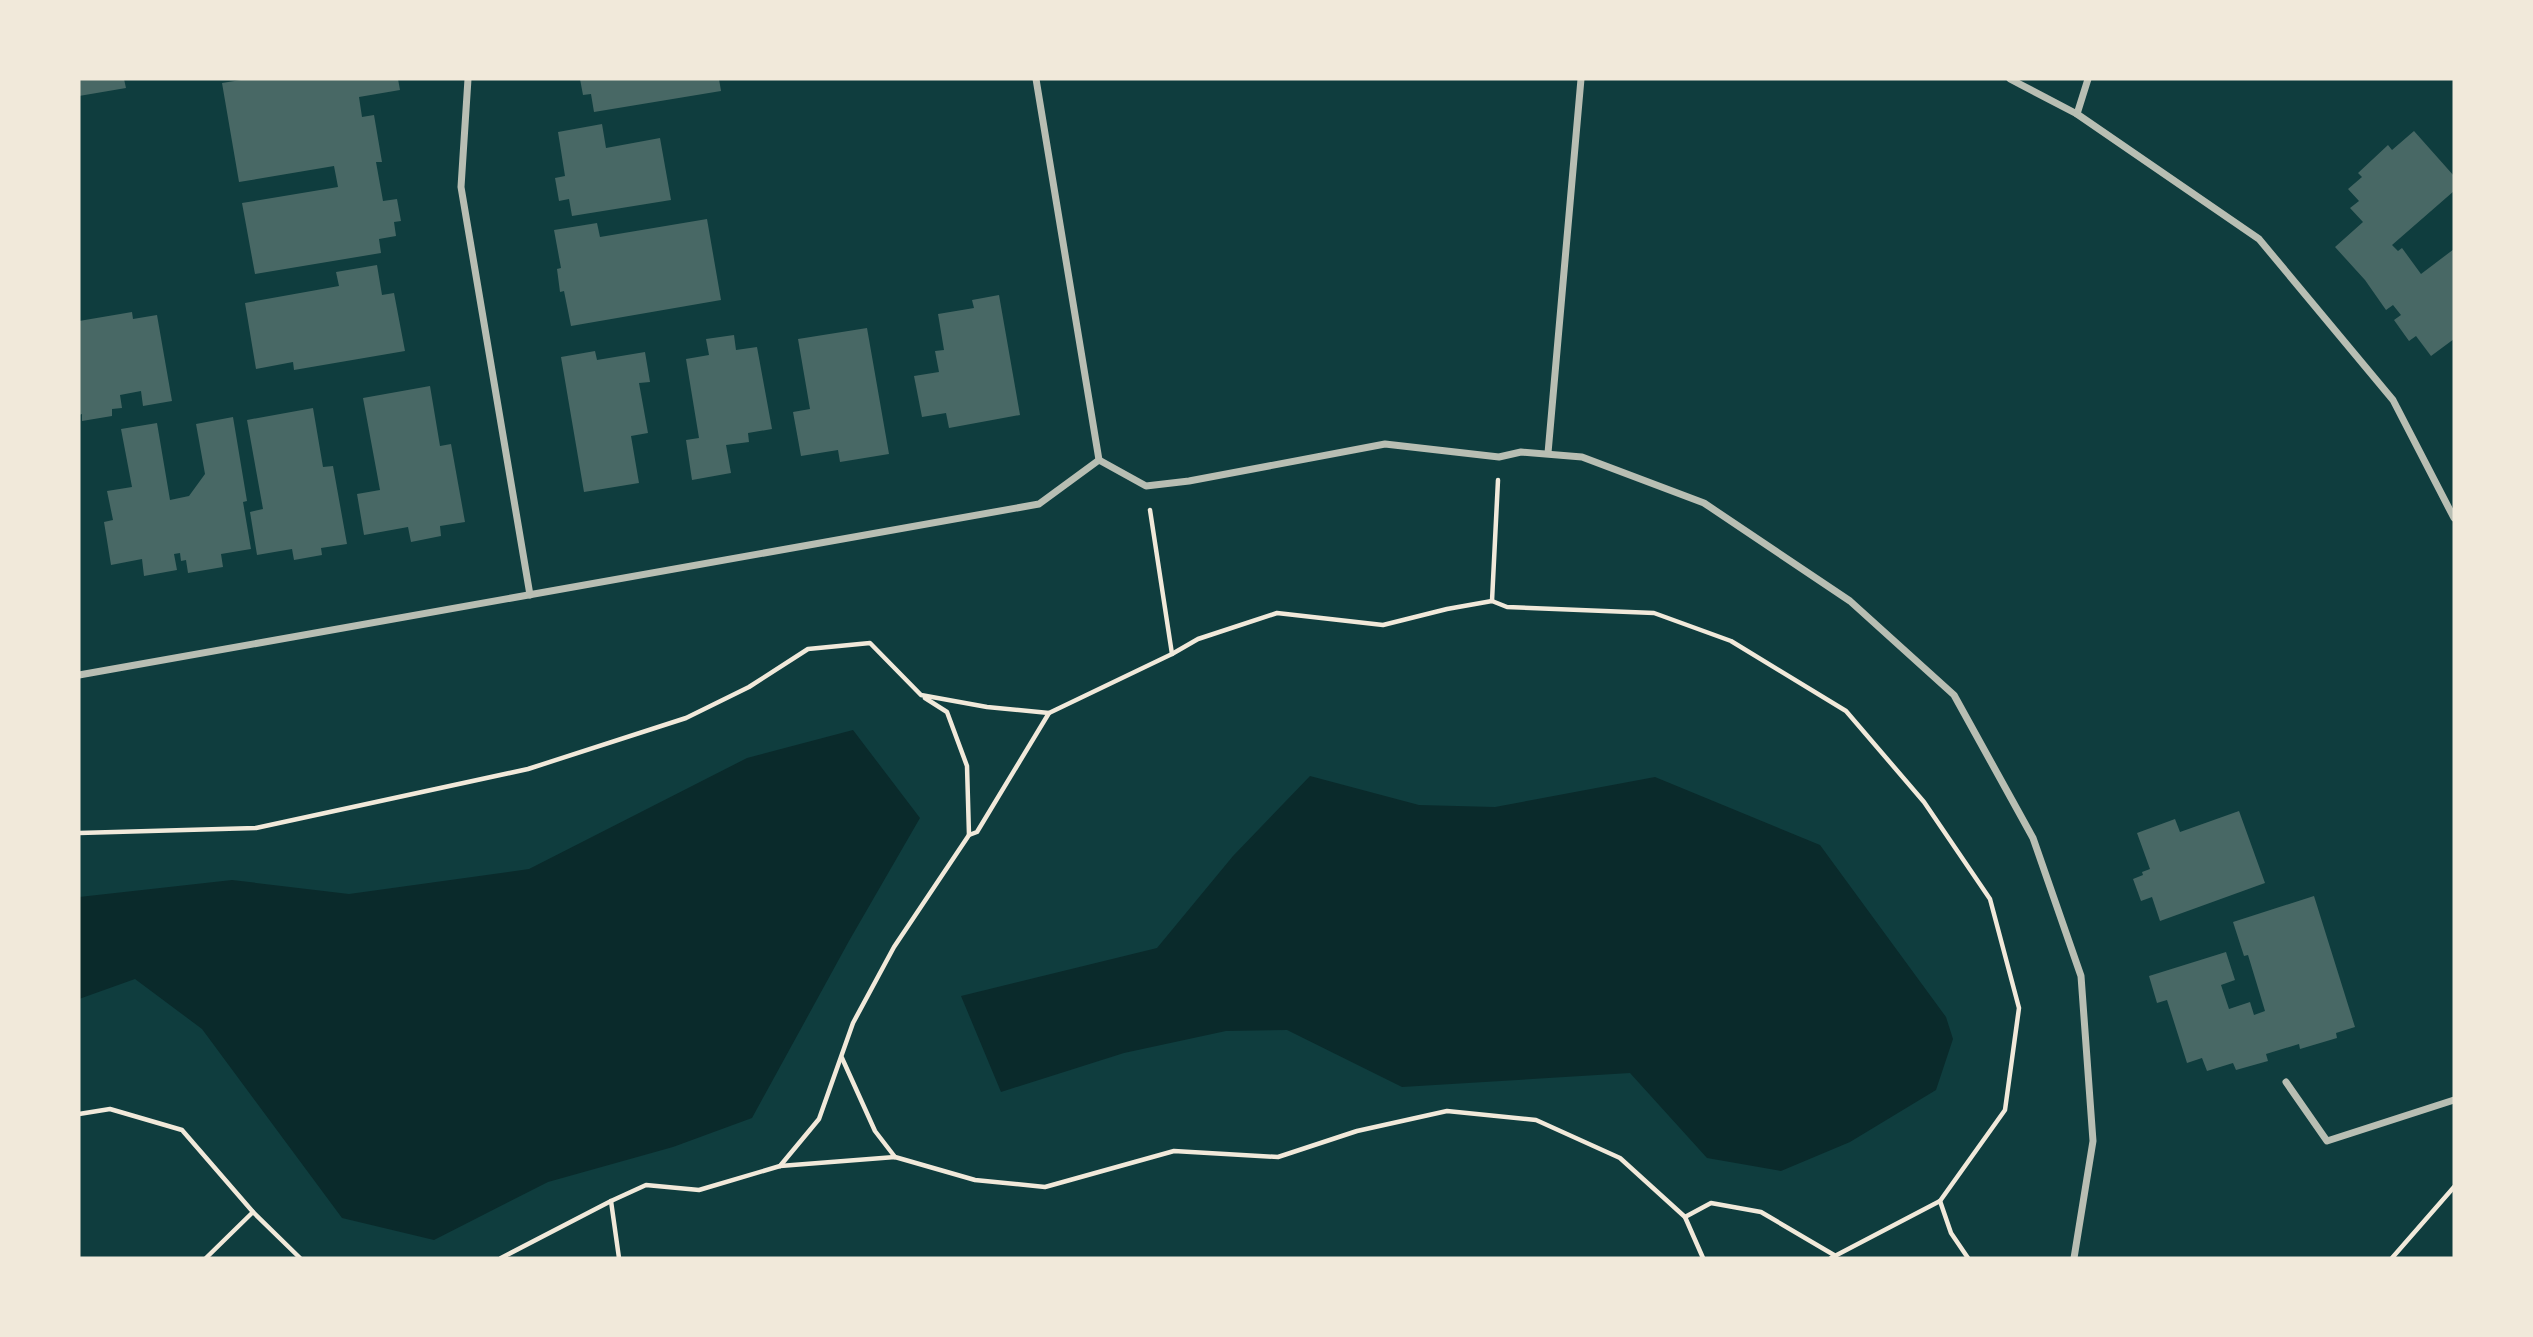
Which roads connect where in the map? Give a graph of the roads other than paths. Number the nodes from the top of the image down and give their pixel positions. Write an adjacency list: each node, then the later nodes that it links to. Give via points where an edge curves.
1 (468, 79): 10 (street, via 461,187)
2 (1035, 79): 8 (street)
3 (1581, 79): 7 (street)
4 (2010, 79): 6 (street)
5 (2088, 79): 6 (street)
6 (2077, 114): 9 (street, via 2259,239 2393,400)
7 (1548, 453): 8 (street, via 1499,457 1385,444 1146,486); 14 (street, via 1582,457 1704,503 1850,601 1954,695 2033,838 2081,975 2093,1141)
8 (1099, 460): 10 (street, via 1039,504)
9 (2454, 518)
10 (530, 595): 11 (street)
11 (79, 675)
12 (2286, 1082): 13 (street, via 2327,1141)
13 (2454, 1100)
14 (2074, 1258)

